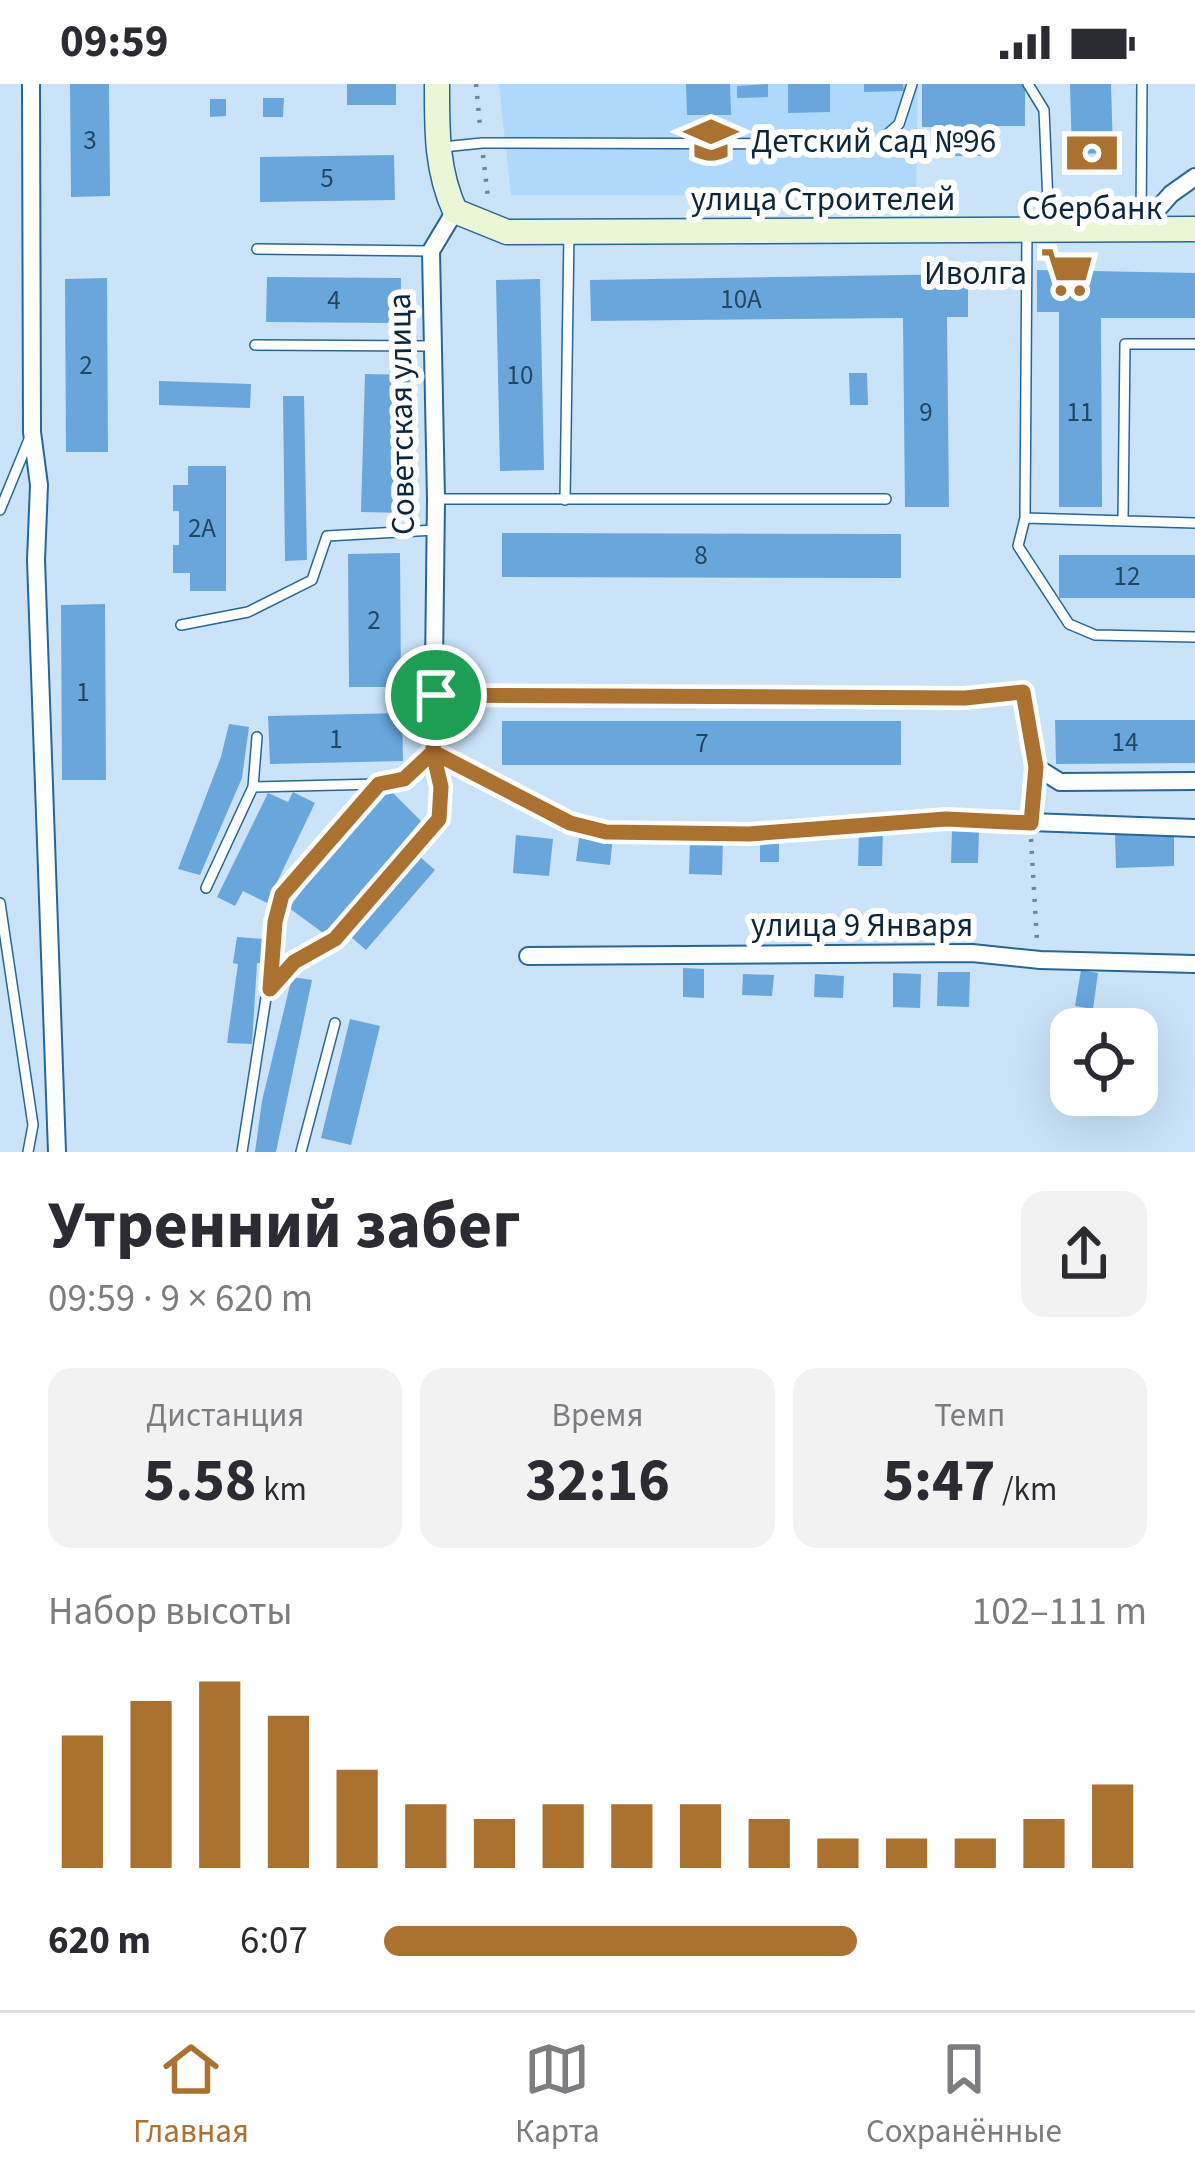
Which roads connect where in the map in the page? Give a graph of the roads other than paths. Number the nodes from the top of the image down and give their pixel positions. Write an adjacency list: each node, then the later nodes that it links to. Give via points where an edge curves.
1 (31, 84): 18 (street)
2 (437, 84): 6 (main road)
3 (912, 84): 6 (lane, via 899,124 875,144)
4 (1028, 84): 11 (lane, via 1044,110)
5 (1142, 84): 9 (lane)
6 (437, 147): 8 (main road)
7 (1195, 177): 9 (street)
8 (455, 211): 12 (main road, улица Строителей, via 507,232); 14 (street, Советская улица)
9 (1141, 228): 10 (main road, улица Строителей); 11 (main road, улица Строителей)
10 (1195, 229)
11 (1038, 231): 12 (main road, улица Строителей); 23 (lane)
12 (569, 232): 21 (lane)
13 (257, 249): 14 (lane)
14 (431, 251): 17 (street, Советская улица)
15 (1195, 344): 24 (lane, via 1125,344)
16 (255, 345): 17 (lane)
17 (431, 346): 19 (street, Советская улица)
18 (32, 432): 22 (lane); 43 (street)
19 (436, 499): 21 (lane); 26 (street, Советская улица)
20 (886, 499): 21 (lane)
21 (566, 500)
22 (0, 510)
23 (1025, 518): 24 (lane); 28 (lane, via 1018,547 1069,625 1095,635)
24 (1123, 521): 25 (lane)
25 (1195, 523)
26 (435, 530): 27 (lane, via 327,536 312,580 248,613); 29 (street, Советская улица)
27 (181, 625)
28 (1195, 637)
29 (436, 695): 31 (street, Советская улица); 32 (street, via 1023,692 1036,767 1060,782)
30 (257, 737): 34 (lane)
31 (433, 752): 33 (lane, via 404,779); 35 (street, via 570,823 606,832 749,834 946,819); 40 (lane, via 439,819 335,939 294,962)
32 (1195, 781)
33 (379, 784): 34 (lane); 40 (lane, via 282,895)
34 (253, 787): 36 (lane)
35 (1195, 828)
36 (206, 888)
37 (0, 903): 42 (lane, via 33,1125)
38 (528, 956): 39 (street, улица 9 Января, via 972,953)
39 (1195, 964)
40 (270, 989): 44 (lane)
41 (335, 1023): 45 (lane)
42 (28, 1152)
43 (57, 1152)
44 (242, 1152)
45 (301, 1152)

